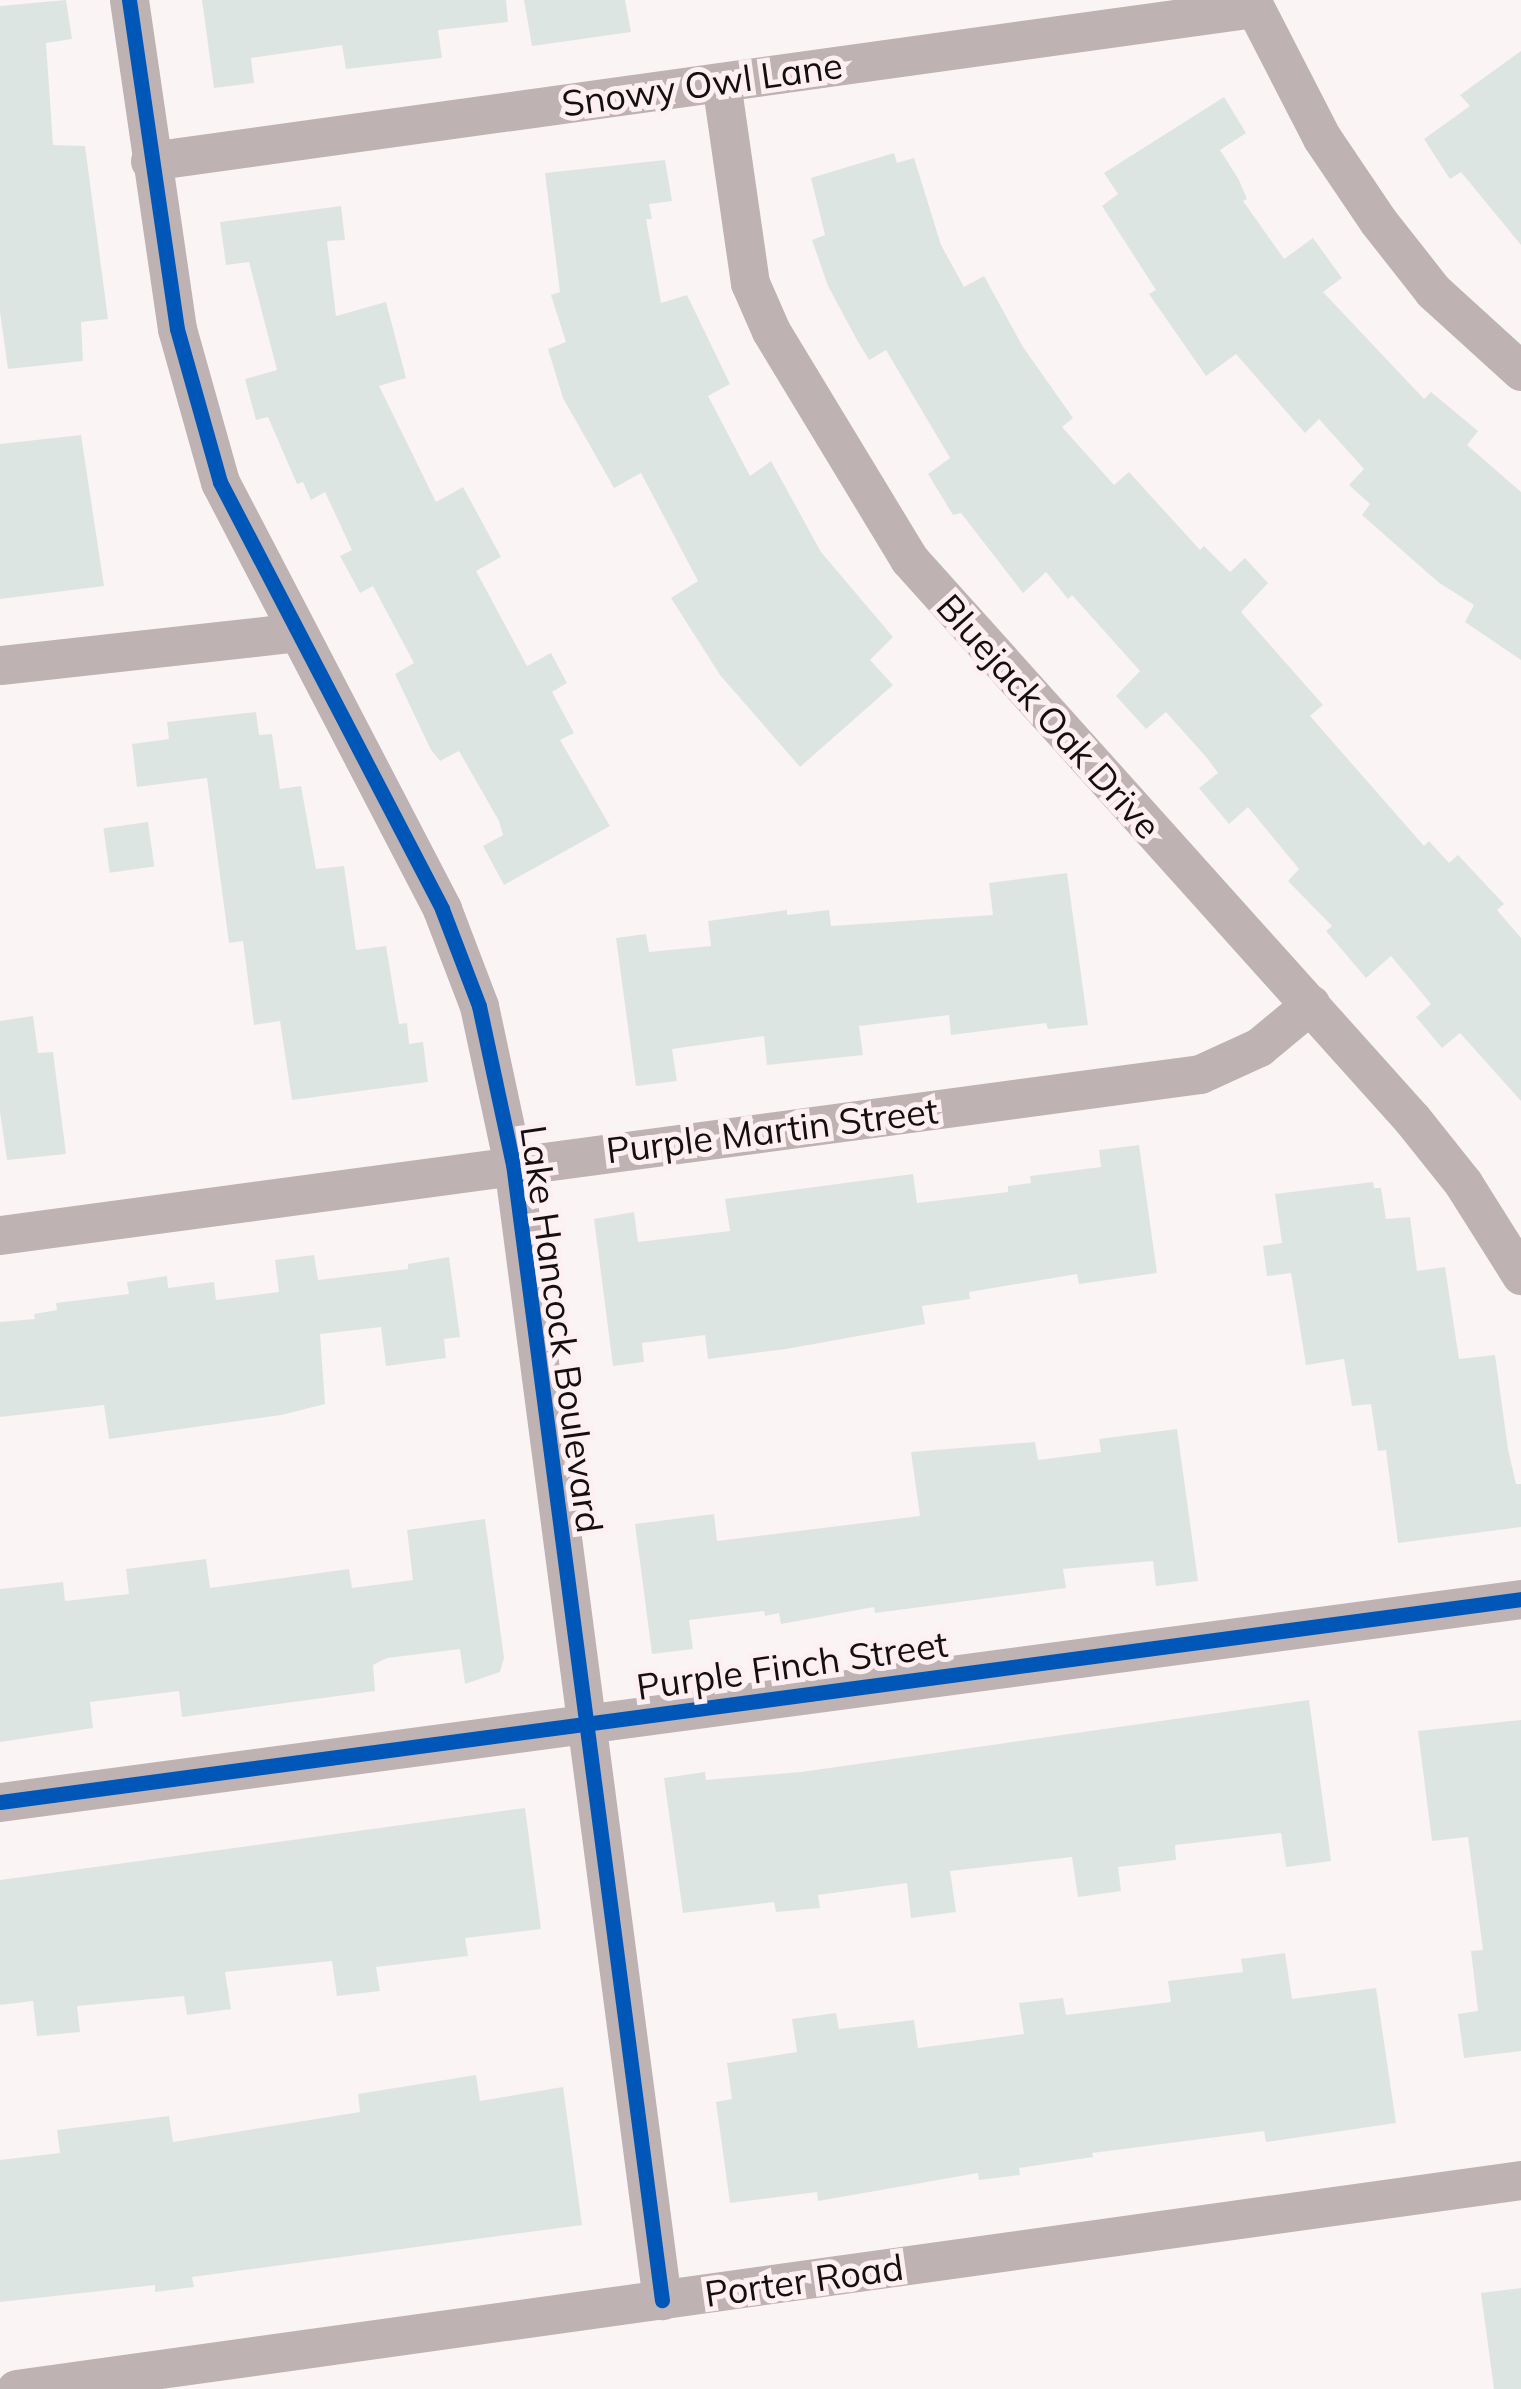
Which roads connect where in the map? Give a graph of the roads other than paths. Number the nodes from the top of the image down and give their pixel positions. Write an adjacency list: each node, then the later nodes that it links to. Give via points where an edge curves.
1 (129, 0): 4 (street, Lake Hancock Boulevard)
2 (1252, 4): 3 (street, Snowy Owl Lane); 5 (street, via 1322,138 1378,221 1432,291)
3 (721, 82): 4 (street, Snowy Owl Lane); 8 (street, Bluejack Oak Drive, via 750,283 909,560)
4 (150, 161): 6 (street, Lake Hancock Boulevard, via 178,329 213,463)
5 (1521, 371)
6 (296, 632): 7 (street); 9 (street, Lake Hancock Boulevard, via 442,909 478,1006)
7 (0, 665)
8 (1311, 1004): 9 (street, Purple Martin Street, via 1258,1047 1200,1074); 11 (street, Bluejack Oak Drive, via 1463,1183)
9 (513, 1164): 10 (street, Purple Martin Street); 13 (street, Lake Hancock Boulevard)
10 (0, 1234)
11 (1521, 1275)
12 (1521, 1599): 13 (street, Purple Finch Street)
13 (586, 1724): 14 (street, Purple Finch Street); 16 (street, Lake Hancock Boulevard)
14 (0, 1802)
15 (1521, 2180): 16 (street, Porter Road)
16 (662, 2300): 17 (street, Porter Road)
17 (16, 2389)

